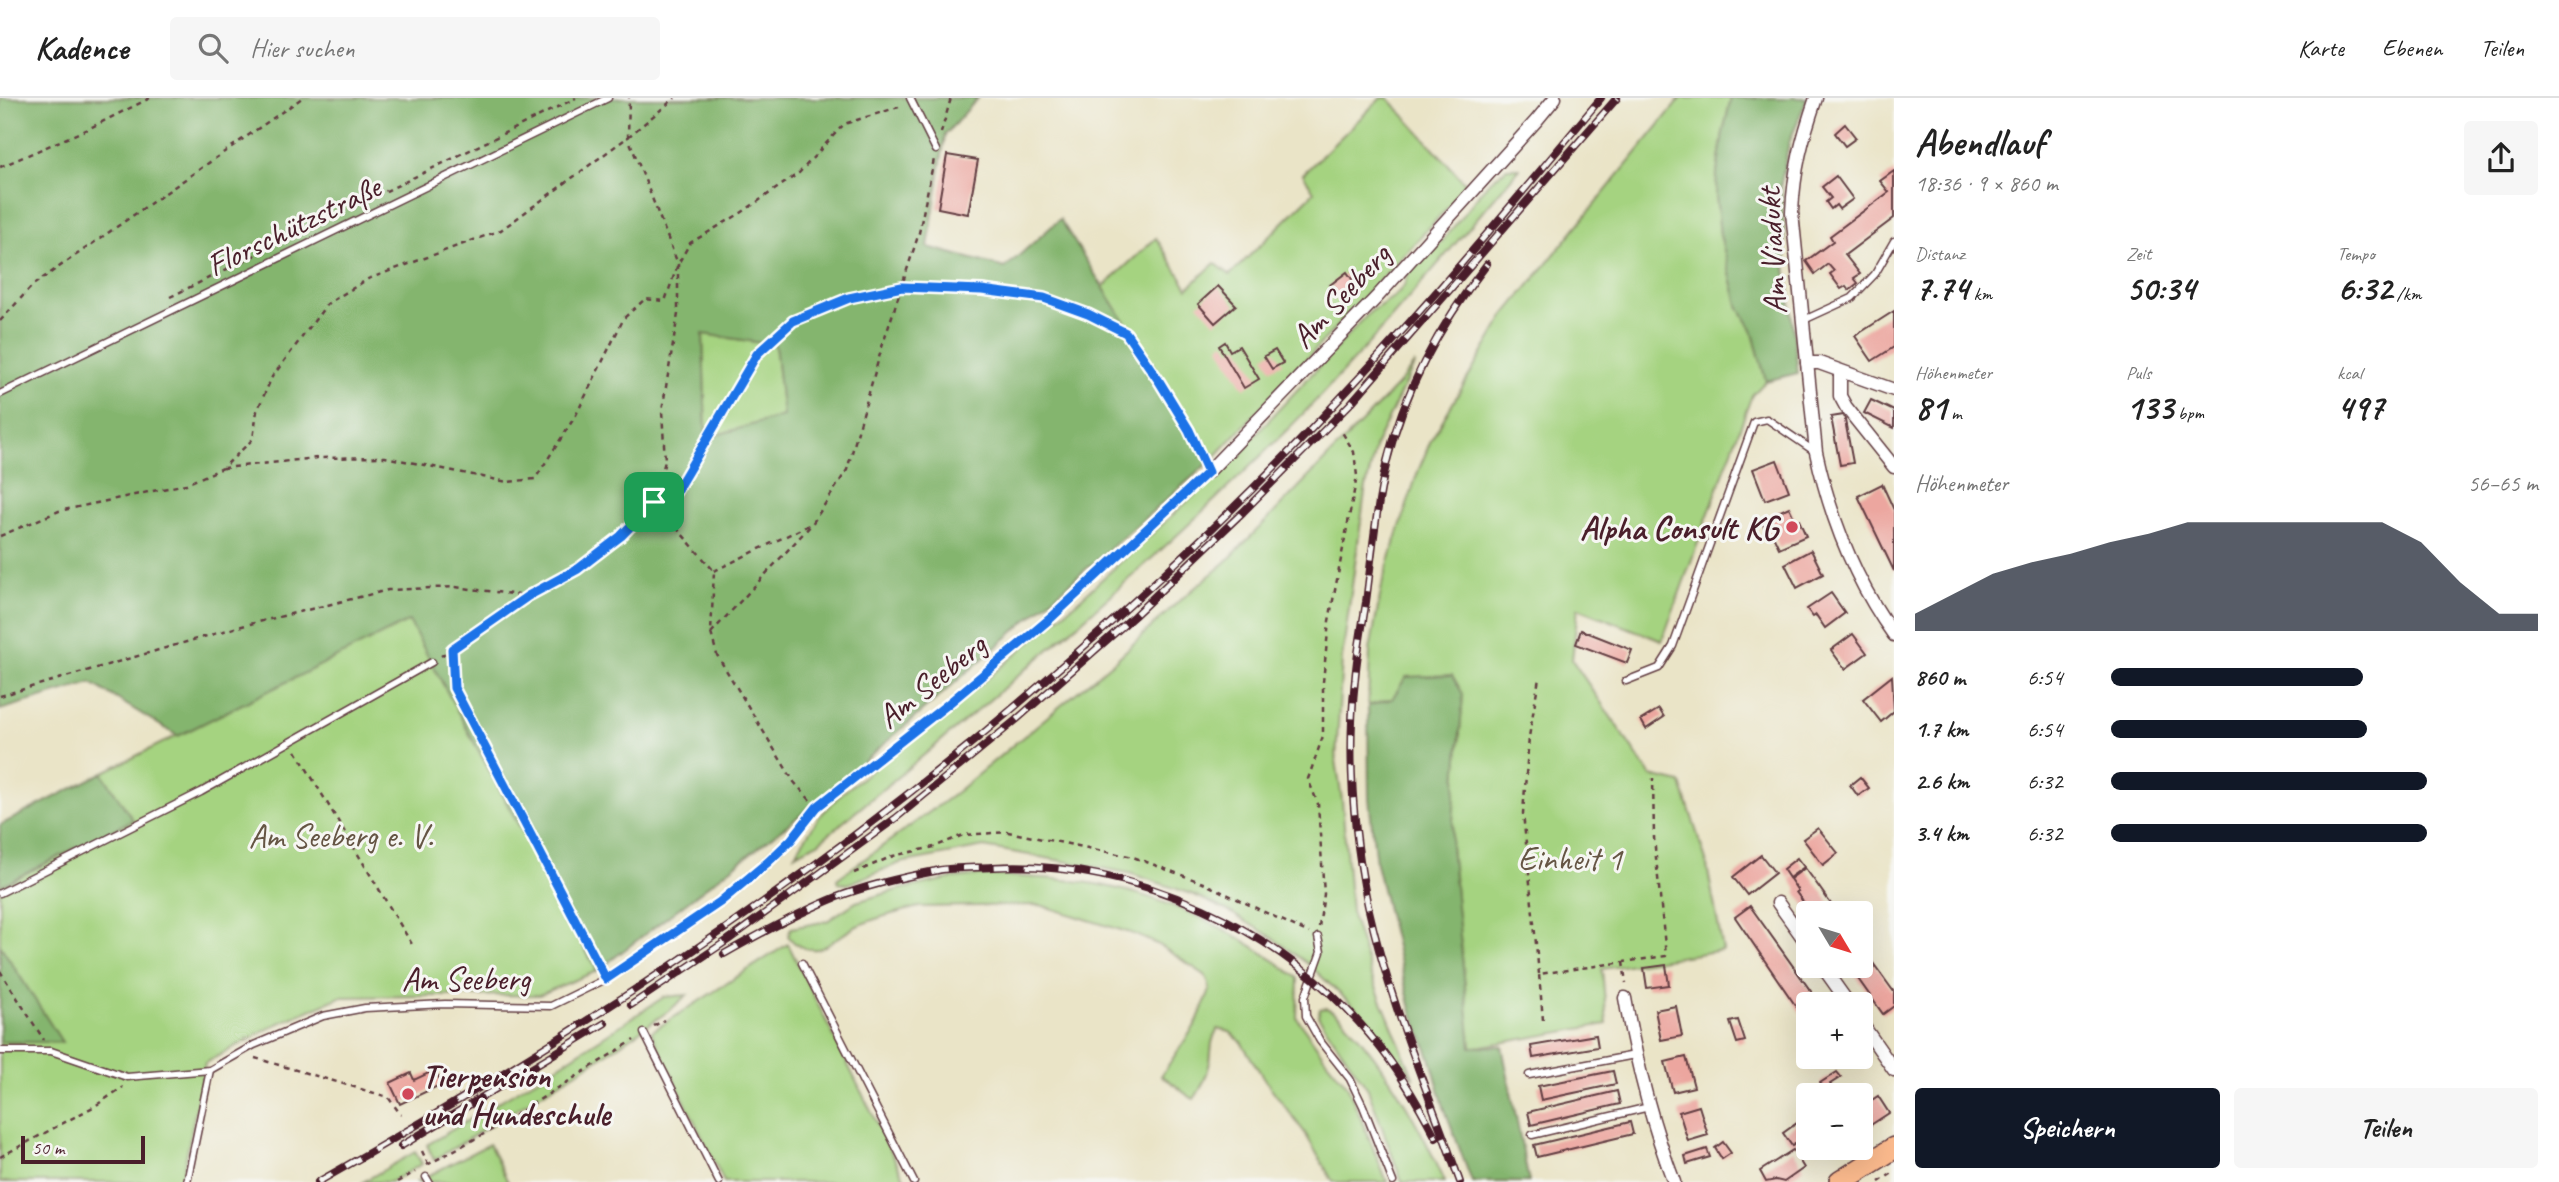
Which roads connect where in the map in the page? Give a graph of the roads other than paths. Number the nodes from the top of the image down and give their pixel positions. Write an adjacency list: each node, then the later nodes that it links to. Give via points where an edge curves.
1 (608, 98): 11 (lane, Florschützstraße)
2 (1555, 98): 14 (street, Am Seeberg, via 1376,298)
3 (1816, 98): 7 (street, Am Viadukt, via 1793,178)
4 (911, 100): 5 (lane)
5 (936, 150)
6 (1894, 241): 7 (lane, via 1875,274 1852,298)
7 (1802, 321): 8 (street, Am Viadukt)
8 (1807, 363): 9 (street); 12 (street, Am Viadukt)
9 (1840, 371): 10 (street); 13 (street, via 1840,396 1846,407)
10 (1894, 390)
11 (0, 394)
12 (1816, 452): 15 (street, Am Viadukt, via 1838,528); 17 (lane, via 1767,419 1754,422 1673,646 1659,668)
13 (1894, 467)
14 (1208, 472): 28 (lane, Am Seeberg, via 1052,617 817,807 768,862 720,902 606,979 551,1006 418,1005 323,1016)
15 (1894, 635)
16 (432, 662): 18 (lane, via 201,792)
17 (1626, 681)
18 (0, 893)
19 (1778, 902): 20 (street)
20 (1796, 928)
21 (1318, 937): 37 (lane, via 1321,952 1305,997 1306,1016 1350,1079)
22 (802, 963): 36 (lane)
23 (1625, 998): 27 (street)
24 (644, 1033): 35 (lane)
25 (1873, 1040): 29 (street)
26 (0, 1051): 28 (lane, via 51,1051 127,1077)
27 (1635, 1055): 30 (lane); 31 (street)
28 (210, 1070): 34 (lane)
29 (1894, 1070)
30 (1528, 1075)
31 (1648, 1107): 32 (lane); 38 (street)
32 (1532, 1135)
33 (1894, 1148): 39 (main road)
34 (187, 1182)
35 (719, 1182)
36 (914, 1182)
37 (1393, 1182)
38 (1674, 1182)
39 (1840, 1182)

